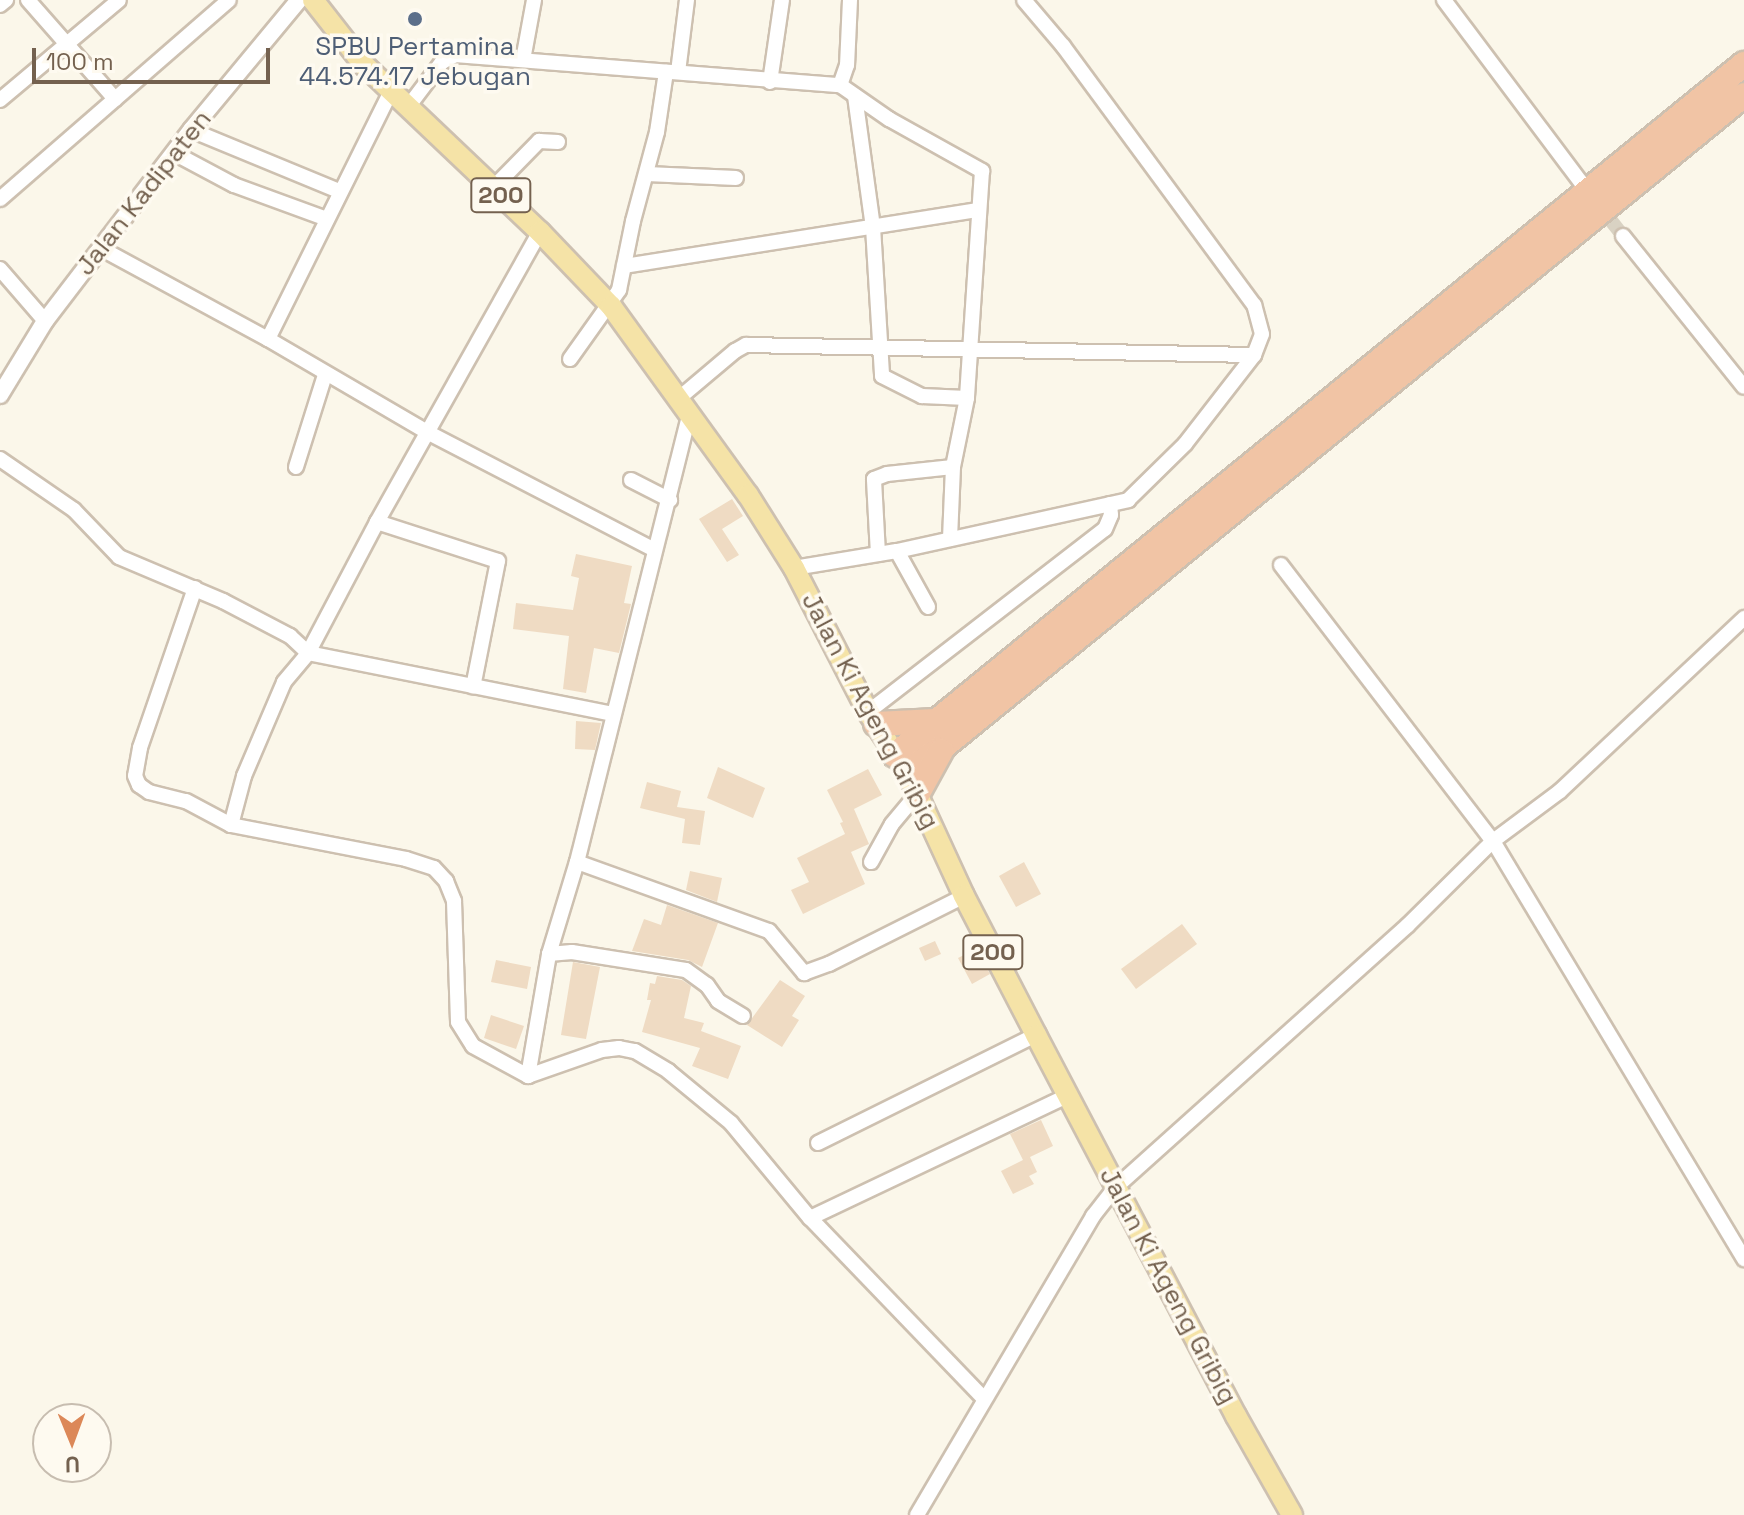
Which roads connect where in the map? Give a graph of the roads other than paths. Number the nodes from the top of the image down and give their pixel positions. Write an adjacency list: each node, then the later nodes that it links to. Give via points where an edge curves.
1 (6, 0): 13 (street)
2 (28, 0): 14 (street)
3 (119, 0): 14 (street)
4 (229, 0): 23 (street)
5 (299, 0): 26 (street, Jalan Kadipaten)
6 (313, 0): 20 (main road, Jalan Ki Ageng Gribig / 200)
7 (534, 0): 15 (street)
8 (687, 0): 17 (street)
9 (782, 0): 18 (street)
10 (850, 0): 19 (street, via 847,65)
11 (1024, 0): 48 (street, via 1254,305 1262,334)
12 (1444, 0): 31 (street)
13 (0, 5)
14 (66, 44): 23 (street); 24 (street)
15 (523, 60): 17 (street); 25 (street, via 448,57)
16 (1744, 64): 76 (highway)
17 (672, 72): 18 (street); 29 (street)
18 (770, 82): 19 (street)
19 (840, 85): 22 (street)
20 (391, 91): 25 (main road, Jalan Ki Ageng Gribig / 200); 33 (street)
21 (1744, 95): 77 (highway)
22 (855, 96): 35 (street, via 982,171); 37 (street)
23 (115, 99): 34 (street)
24 (0, 100)
25 (408, 107): 32 (main road, Jalan Ki Ageng Gribig / 200)
26 (191, 130): 28 (street, Jalan Kadipaten); 33 (street)
27 (558, 142): 32 (street, via 539,141)
28 (174, 153): 36 (street, via 234,185); 40 (street, Jalan Kadipaten)
29 (647, 174): 30 (street); 41 (street)
30 (736, 178)
31 (1583, 185)
32 (493, 188): 38 (main road, Jalan Ki Ageng Gribig / 200)
33 (339, 191): 36 (street)
34 (0, 199)
35 (978, 210): 37 (street); 47 (street)
36 (327, 219): 45 (street)
37 (873, 227): 41 (street); 46 (street)
38 (540, 232): 43 (main road, Jalan Ki Ageng Gribig / 200); 55 (street)
39 (1623, 236): 51 (street)
40 (102, 249): 44 (street, Jalan Kadipaten); 45 (street)
41 (624, 266): 43 (street)
42 (0, 269): 44 (street)
43 (611, 306): 49 (street); 54 (main road, Jalan Ki Ageng Gribig / 200)
44 (45, 321): 52 (street, Jalan Kadipaten)
45 (268, 339): 50 (street)
46 (879, 348): 47 (street); 53 (street, via 885,381 922,396); 54 (street, via 746,345)
47 (970, 350): 48 (street); 53 (street)
48 (1254, 355): 61 (street, via 1185,444 1135,495)
49 (570, 359)
50 (325, 375): 55 (street); 57 (street)
51 (1744, 387)
52 (0, 395)
53 (967, 398): 58 (street)
54 (684, 407): 60 (street); 68 (main road, Jalan Ki Ageng Gribig / 200)
55 (427, 432): 62 (street); 64 (street)
56 (0, 459): 69 (street, via 74,510 119,557)
57 (296, 467)
58 (953, 467): 63 (street); 66 (street, via 874,479)
59 (631, 480): 60 (street)
60 (670, 500): 64 (street)
61 (1110, 504): 63 (street); 75 (street, via 1105,529)
62 (377, 522): 72 (street); 73 (street, via 500,563)
63 (950, 539): 65 (street)
64 (653, 549): 74 (street)
65 (897, 551): 66 (street); 70 (street)
66 (878, 554): 68 (street)
67 (1281, 565): 79 (street)
68 (794, 568): 75 (main road, Jalan Ki Ageng Gribig / 200)
69 (195, 588): 72 (street, via 290,636); 78 (street, via 135,776 144,789 186,801)
70 (928, 607)
71 (1744, 618): 79 (street, via 1560,791)
72 (308, 653): 73 (street); 78 (street, via 284,682 269,712)
73 (473, 687): 74 (street)
74 (613, 714): 80 (street)
75 (872, 718): 76 (highway); 77 (main road, Jalan Ki Ageng Gribig / 200)
76 (936, 721): 77 (highway)
77 (907, 773): 81 (street, via 892,824); 82 (main road, Jalan Ki Ageng Gribig / 200)
78 (231, 825): 86 (street, via 406,859 441,874 454,901 460,1029 488,1057)
79 (1493, 841): 89 (street, via 1407,926); 91 (street)
80 (577, 862): 82 (street, via 769,931 804,973); 83 (street)
81 (871, 862)
82 (964, 896): 85 (main road, Jalan Ki Ageng Gribig / 200)
83 (549, 954): 84 (street, via 572,952 686,970 718,1001); 86 (street)
84 (743, 1016)
85 (1036, 1035): 87 (main road, Jalan Ki Ageng Gribig / 200); 88 (street)
86 (528, 1076): 90 (street, via 602,1050 635,1051 692,1087 731,1123)
87 (1069, 1095): 89 (main road, Jalan Ki Ageng Gribig / 200); 90 (street)
88 (818, 1143)
89 (1116, 1187): 92 (street); 94 (main road, Jalan Ki Ageng Gribig / 200)
90 (810, 1218): 92 (street)
91 (1744, 1259)
92 (983, 1398): 93 (street)
93 (917, 1515)
94 (1292, 1515)

